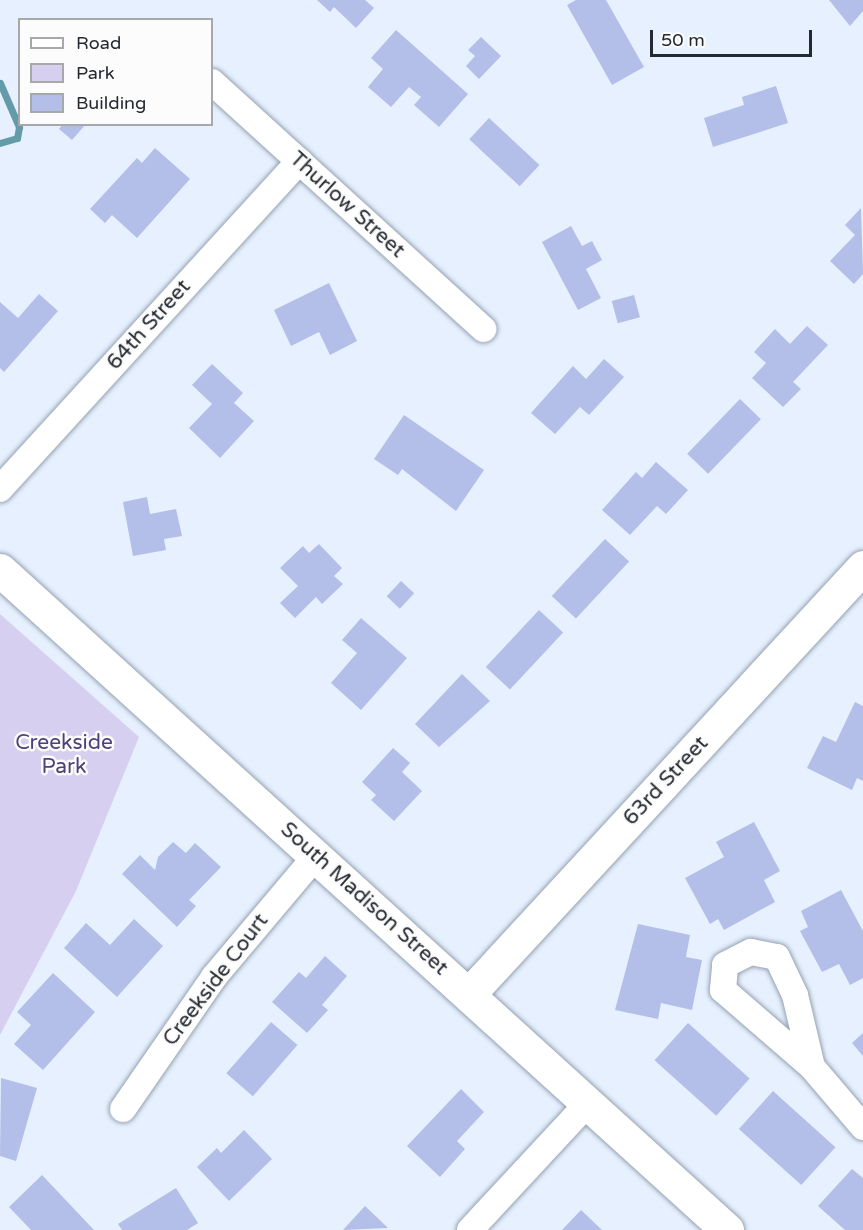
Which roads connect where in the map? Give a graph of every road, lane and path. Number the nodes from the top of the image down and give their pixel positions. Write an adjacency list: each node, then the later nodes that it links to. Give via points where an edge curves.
1 (213, 83): 2 (street, Thurlow Street)
2 (299, 161): 3 (street, Thurlow Street); 4 (street, 64th Street)
3 (483, 328)
4 (0, 489)
5 (863, 567): 8 (street, 63rd Street)
6 (0, 570): 7 (street, South Madison Street)
7 (316, 856): 8 (street, South Madison Street); 11 (street, Creekside Court, via 214,977)
8 (469, 994): 10 (street, South Madison Street)
9 (812, 1067): 12 (street)
10 (588, 1103): 13 (street); 14 (street, South Madison Street)
11 (123, 1109)
12 (863, 1127)
13 (470, 1230)
14 (727, 1230)

